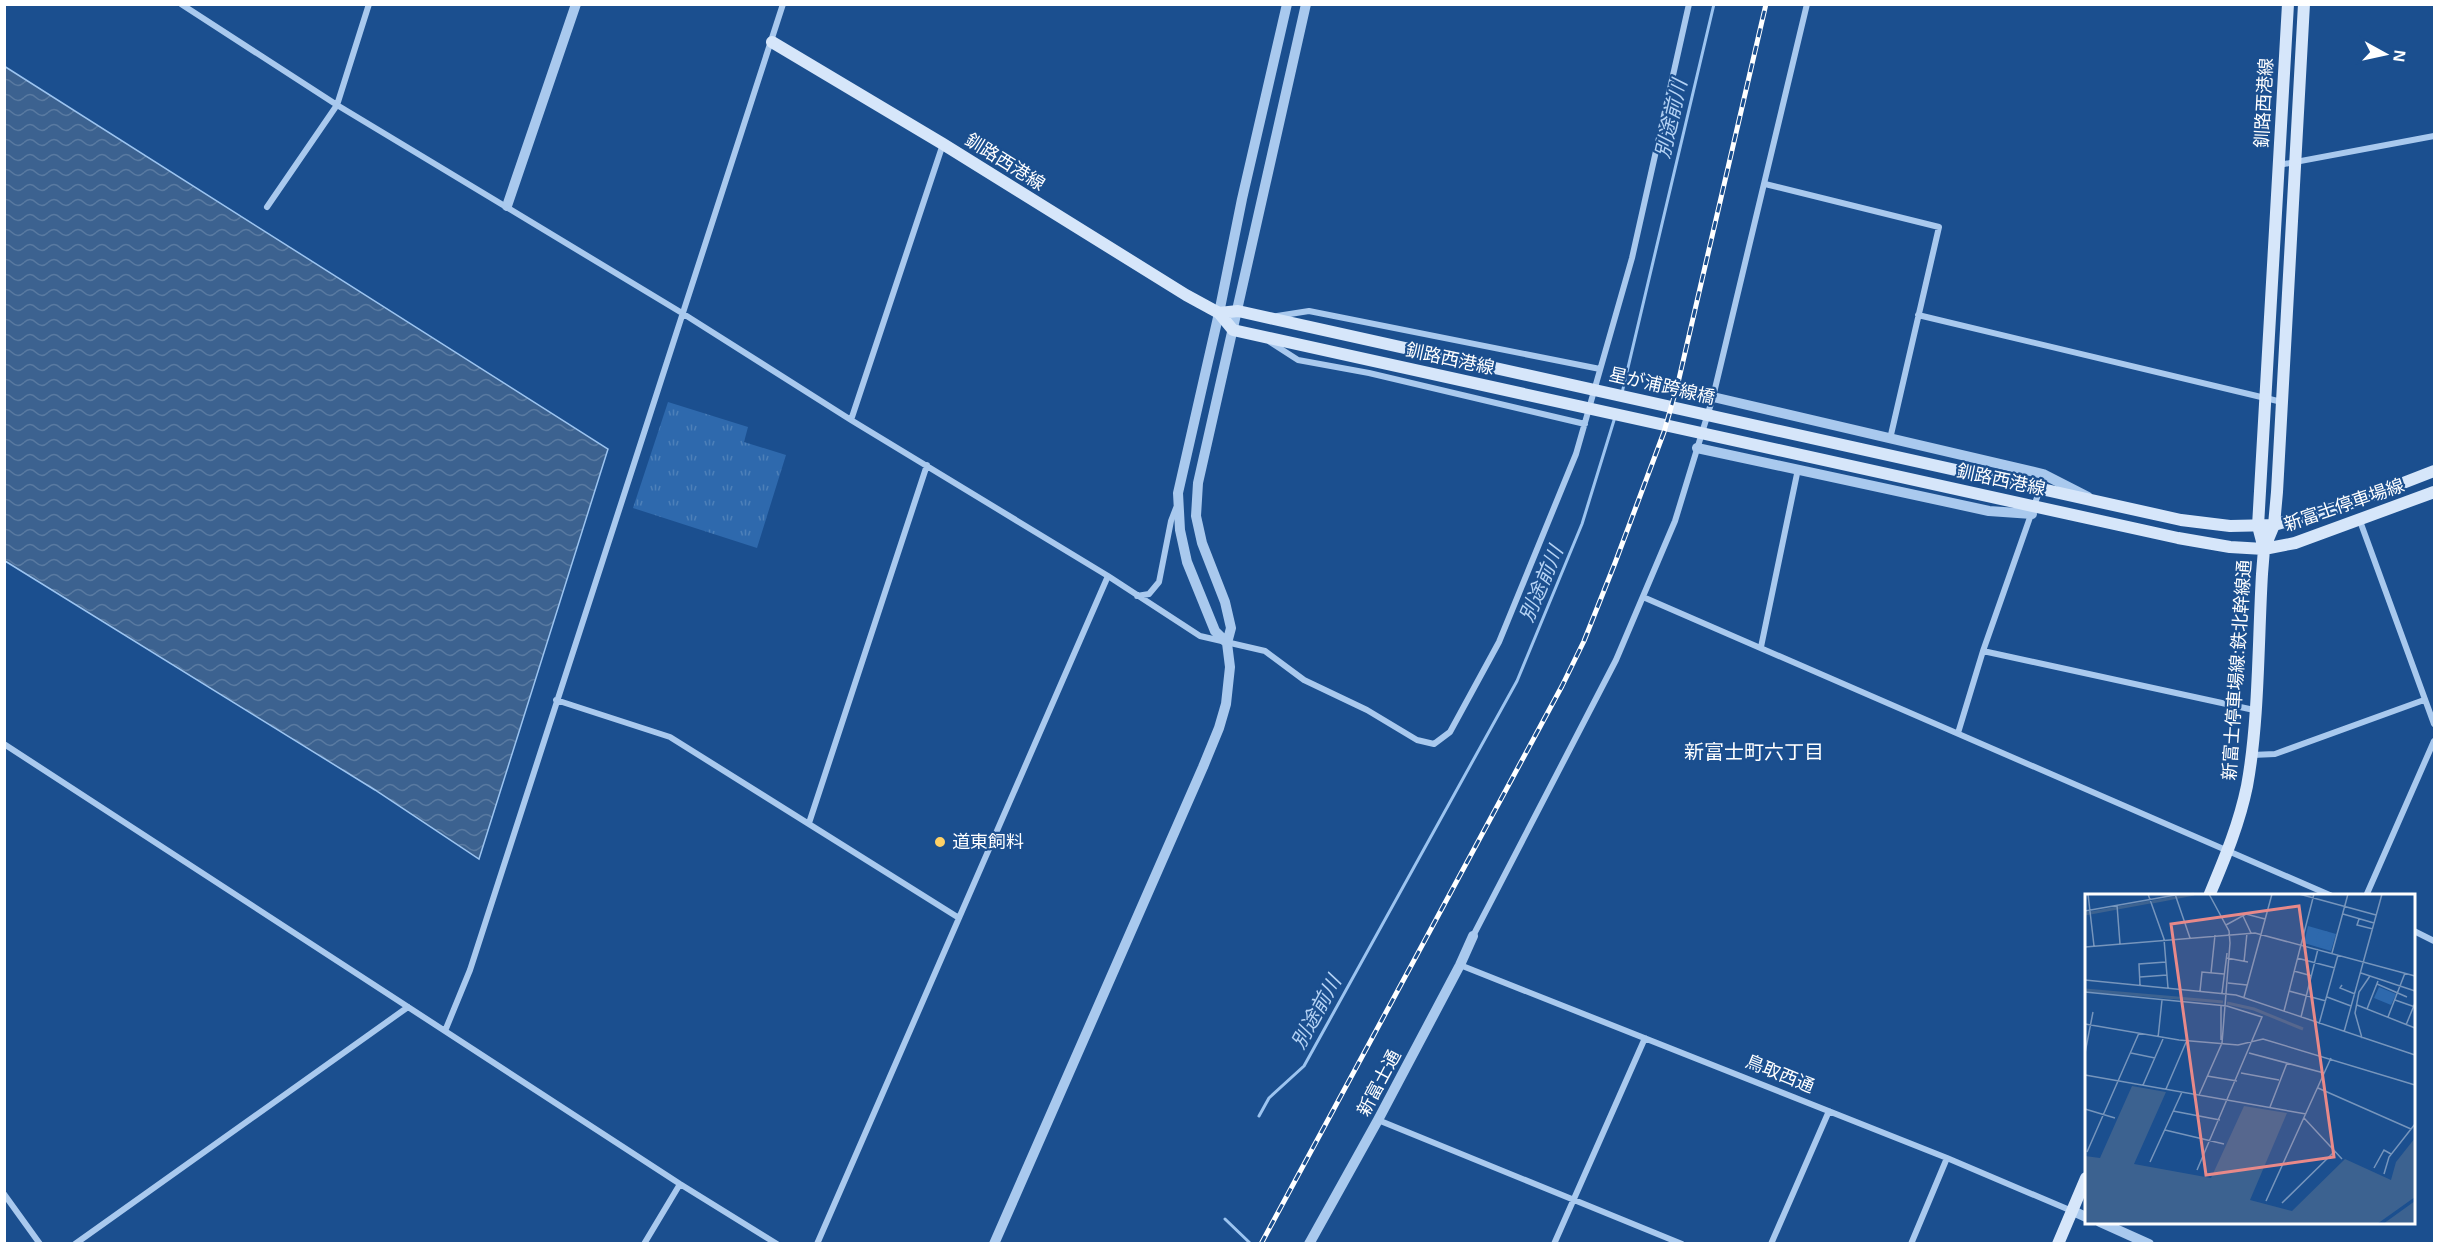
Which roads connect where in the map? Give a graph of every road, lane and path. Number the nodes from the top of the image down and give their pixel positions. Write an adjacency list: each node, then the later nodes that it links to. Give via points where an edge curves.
1 (181, 4): 12 (street)
2 (369, 4): 12 (street)
3 (576, 4): 18 (street)
4 (783, 4): 11 (street)
5 (1287, 4): 22 (street)
6 (1306, 4): 20 (street)
7 (1689, 4): 27 (street, via 1632,258)
8 (1807, 4): 17 (street)
9 (2288, 4): 16 (main road, 釧路西港線)
10 (2304, 4): 15 (main road, 釧路西港線)
11 (772, 42): 14 (main road, 釧路西港線); 21 (street)
12 (337, 105): 18 (street); 19 (street)
13 (2434, 136): 15 (street)
14 (943, 144): 22 (main road, 釧路西港線); 33 (street)
15 (2295, 163): 16 (street); 31 (main road, 釧路西港線)
16 (2279, 165): 30 (main road, 釧路西港線)
17 (1765, 184): 23 (street, via 1939,227); 29 (street)
18 (507, 206): 21 (street)
19 (267, 207)
20 (1238, 311): 22 (main road, 釧路西港線); 24 (main road, 釧路西港線); 25 (street)
21 (682, 313): 33 (street); 57 (street)
22 (1220, 313): 25 (main road, 釧路西港線); 45 (street)
23 (1918, 315): 30 (street); 36 (street)
24 (1264, 318): 27 (street, via 1309,311); 28 (main road, 釧路西港線)
25 (1233, 330): 26 (main road, 釧路西港線); 54 (street, via 1198,483 1196,516 1210,570 1225,602 1231,628)
26 (1260, 336): 32 (main road, 釧路西港線); 35 (street, via 1298,360)
27 (1600, 369): 35 (street)
28 (1579, 386): 34 (main road, 星が浦跨線橋)
29 (1713, 397): 36 (street); 38 (street)
30 (2266, 398): 31 (street); 49 (main road, 釧路西港線)
31 (2282, 402): 48 (main road, 釧路西港線)
32 (1574, 405): 37 (main road, 星が浦跨線橋)
33 (851, 420): 39 (street)
34 (1737, 422): 42 (main road, 釧路西港線)
35 (1585, 424): 54 (street, via 1499,642 1450,732 1434,744 1417,740 1367,710 1304,680 1265,651)
36 (1890, 440): 44 (street, via 2043,474)
37 (1732, 441): 46 (main road, 釧路西港線)
38 (1697, 448): 40 (street); 53 (street, via 1675,521)
39 (927, 465): 51 (street); 65 (street)
40 (1798, 469): 46 (street, via 1989,511); 55 (street)
41 (2434, 471): 48 (main road, 新富士停車場線, via 2349,504)
42 (2041, 487): 44 (main road, 釧路西港線); 46 (street)
43 (2434, 492): 47 (main road, 新富士停車場線)
44 (2092, 499): 49 (main road, 釧路西港線, via 2181,520)
45 (1178, 505): 52 (street, via 1159,582 1149,594); 54 (street, via 1187,562 1215,631)
46 (2033, 510): 50 (main road, 釧路西港線, via 2230,547); 56 (street)
47 (2360, 521): 50 (main road, 新富士停車場線); 58 (street)
48 (2274, 525): 49 (main road, 釧路西港線); 50 (main road, 釧路西港線)
49 (2258, 526): 50 (main road, 釧路西港線)
50 (2264, 549): 59 (main road, 新富士停車場線:鉄北幹線通)
51 (1108, 576): 52 (street); 70 (street)
52 (1136, 596): 54 (street, via 1200,636)
53 (1643, 597): 55 (street); 72 (street, via 1611,670)
54 (1227, 643): 93 (street, via 1228,691 1219,728)
55 (1761, 647): 61 (street)
56 (1983, 651): 59 (street); 61 (street)
57 (556, 700): 65 (street, via 670,737); 76 (street, via 470,970)
58 (2424, 700): 60 (street); 64 (street, via 2275,754)
59 (2254, 710): 64 (main road, 新富士停車場線:鉄北幹線通)
60 (2434, 724)
61 (1958, 732): 66 (street)
62 (2434, 741): 69 (street)
63 (4, 744): 75 (street)
64 (2252, 755): 66 (main road, 新富士停車場線:鉄北幹線通)
65 (809, 824): 70 (street)
66 (2229, 849): 67 (main road, 新富士停車場線:鉄北幹線通); 68 (street)
67 (2210, 894)
68 (2328, 894)
69 (2367, 894)
70 (959, 918): 92 (street)
71 (2415, 931): 73 (street)
72 (1473, 936): 74 (street, 新富士通)
73 (2434, 940)
74 (1460, 964): 77 (street, 鳥取西通); 79 (street, 新富士通)
75 (408, 1007): 76 (street); 89 (street)
76 (445, 1031): 82 (street)
77 (1645, 1038): 78 (street, 鳥取西通); 84 (street)
78 (1829, 1111): 80 (street, 鳥取西通); 97 (street)
79 (1378, 1120): 84 (street); 94 (street, 新富士通)
80 (1947, 1158): 85 (street, 鳥取西通); 98 (street)
81 (2085, 1181): 85 (main road)
82 (680, 1184): 90 (street); 91 (street)
83 (4, 1194): 88 (street)
84 (1574, 1199): 95 (street); 96 (street)
85 (2073, 1211): 86 (street, 鳥取西通); 99 (main road)
86 (2085, 1217)
87 (2104, 1224): 100 (street)
88 (40, 1244)
89 (75, 1244)
90 (644, 1244)
91 (777, 1244)
92 (817, 1244)
93 (994, 1244)
94 (1309, 1244)
95 (1554, 1244)
96 (1682, 1244)
97 (1771, 1244)
98 (1911, 1244)
99 (2058, 1244)
100 (2149, 1244)

